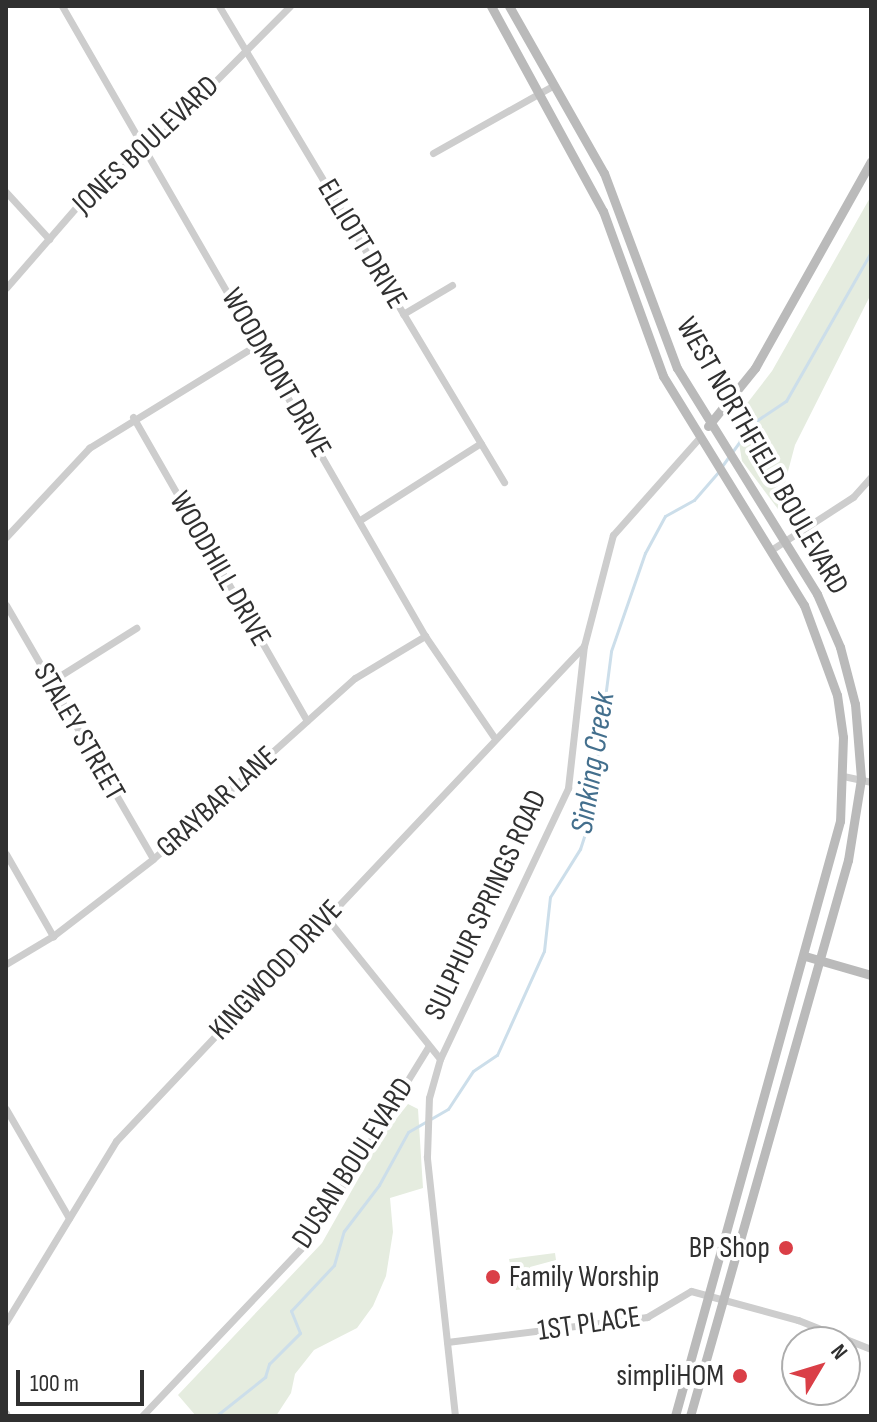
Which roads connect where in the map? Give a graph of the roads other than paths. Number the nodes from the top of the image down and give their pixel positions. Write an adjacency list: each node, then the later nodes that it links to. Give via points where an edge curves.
1 (62, 6): 9 (street, WOODMONT DRIVE)
2 (219, 6): 6 (street, ELLIOTT DRIVE)
3 (290, 6): 6 (street, JONES BOULEVARD)
4 (491, 6): 8 (main road, WEST NORTHFIELD BOULEVARD)
5 (509, 6): 7 (main road, WEST NORTHFIELD BOULEVARD)
6 (246, 52): 9 (street, JONES BOULEVARD); 16 (street, ELLIOTT DRIVE)
7 (554, 85): 8 (street); 19 (main road, WEST NORTHFIELD BOULEVARD, via 604,173 656,320)
8 (540, 93): 10 (street); 20 (main road, WEST NORTHFIELD BOULEVARD, via 603,211 663,376)
9 (147, 150): 13 (street, JONES BOULEVARD, via 92,189); 17 (street, WOODMONT DRIVE)
10 (433, 153)
11 (871, 161): 19 (main road, SULPHUR SPRINGS ROAD, via 755,368)
12 (6, 192): 13 (street)
13 (49, 239): 15 (street, JONES BOULEVARD)
14 (452, 285): 16 (street)
15 (6, 288)
16 (403, 314): 21 (street, ELLIOTT DRIVE)
17 (260, 343): 18 (street); 24 (street, WOODMONT DRIVE)
18 (133, 417): 25 (street, via 69,464); 33 (street, WOODHILL DRIVE)
19 (709, 424): 20 (main road, SULPHUR SPRINGS ROAD); 26 (main road, WEST NORTHFIELD BOULEVARD)
20 (700, 437): 27 (main road, WEST NORTHFIELD BOULEVARD); 31 (street, SULPHUR SPRINGS ROAD, via 613,535)
21 (481, 443): 23 (street, ELLIOTT DRIVE); 24 (street)
22 (871, 477): 26 (street, via 853,497)
23 (504, 482)
24 (360, 520): 30 (street, WOODMONT DRIVE)
25 (6, 537)
26 (784, 542): 27 (street); 36 (main road, WEST NORTHFIELD BOULEVARD, via 817,594 840,647)
27 (771, 550): 35 (main road, WEST NORTHFIELD BOULEVARD, via 824,651 837,695)
28 (6, 605): 32 (street, STALEY STREET)
29 (136, 628): 32 (street)
30 (425, 636): 33 (street, GRAYBAR LANE, via 355,678); 34 (street, WOODMONT DRIVE)
31 (584, 646): 34 (street, KINGWOOD DRIVE); 48 (street, SULPHUR SPRINGS ROAD, via 568,788)
32 (50, 682): 38 (street, STALEY STREET)
33 (307, 721): 38 (street, GRAYBAR LANE)
34 (494, 737): 39 (street, KINGWOOD DRIVE)
35 (843, 776): 36 (street); 41 (main road, WEST NORTHFIELD BOULEVARD, via 840,821)
36 (866, 780): 42 (main road, WEST NORTHFIELD BOULEVARD)
37 (6, 854): 40 (street)
38 (153, 859): 40 (street, GRAYBAR LANE)
39 (326, 917): 47 (street); 50 (street, KINGWOOD DRIVE, via 116,1141)
40 (53, 936): 43 (street, GRAYBAR LANE)
41 (805, 956): 42 (main road); 45 (main road, WEST NORTHFIELD BOULEVARD)
42 (821, 961): 44 (main road); 46 (main road, WEST NORTHFIELD BOULEVARD)
43 (6, 964)
44 (871, 975)
45 (781, 1035): 46 (main road); 51 (main road, WEST NORTHFIELD BOULEVARD)
46 (798, 1039): 52 (main road, WEST NORTHFIELD BOULEVARD)
47 (428, 1047): 48 (street); 56 (street, DUSAN BOULEVARD, via 310,1239)
48 (440, 1059): 54 (street, SULPHUR SPRINGS ROAD, via 427,1126)
49 (7, 1114): 50 (street)
50 (69, 1218): 53 (street, KINGWOOD DRIVE)
51 (708, 1294): 52 (street, 1ST PLACE); 54 (street, 1ST PLACE, via 691,1291 647,1317); 58 (main road, WEST NORTHFIELD BOULEVARD)
52 (724, 1298): 55 (street, 1ST PLACE); 59 (main road, WEST NORTHFIELD BOULEVARD)
53 (6, 1322)
54 (447, 1342): 57 (street, SULPHUR SPRINGS ROAD)
55 (871, 1349)
56 (142, 1416)
57 (455, 1416)
58 (675, 1416)
59 (690, 1416)

